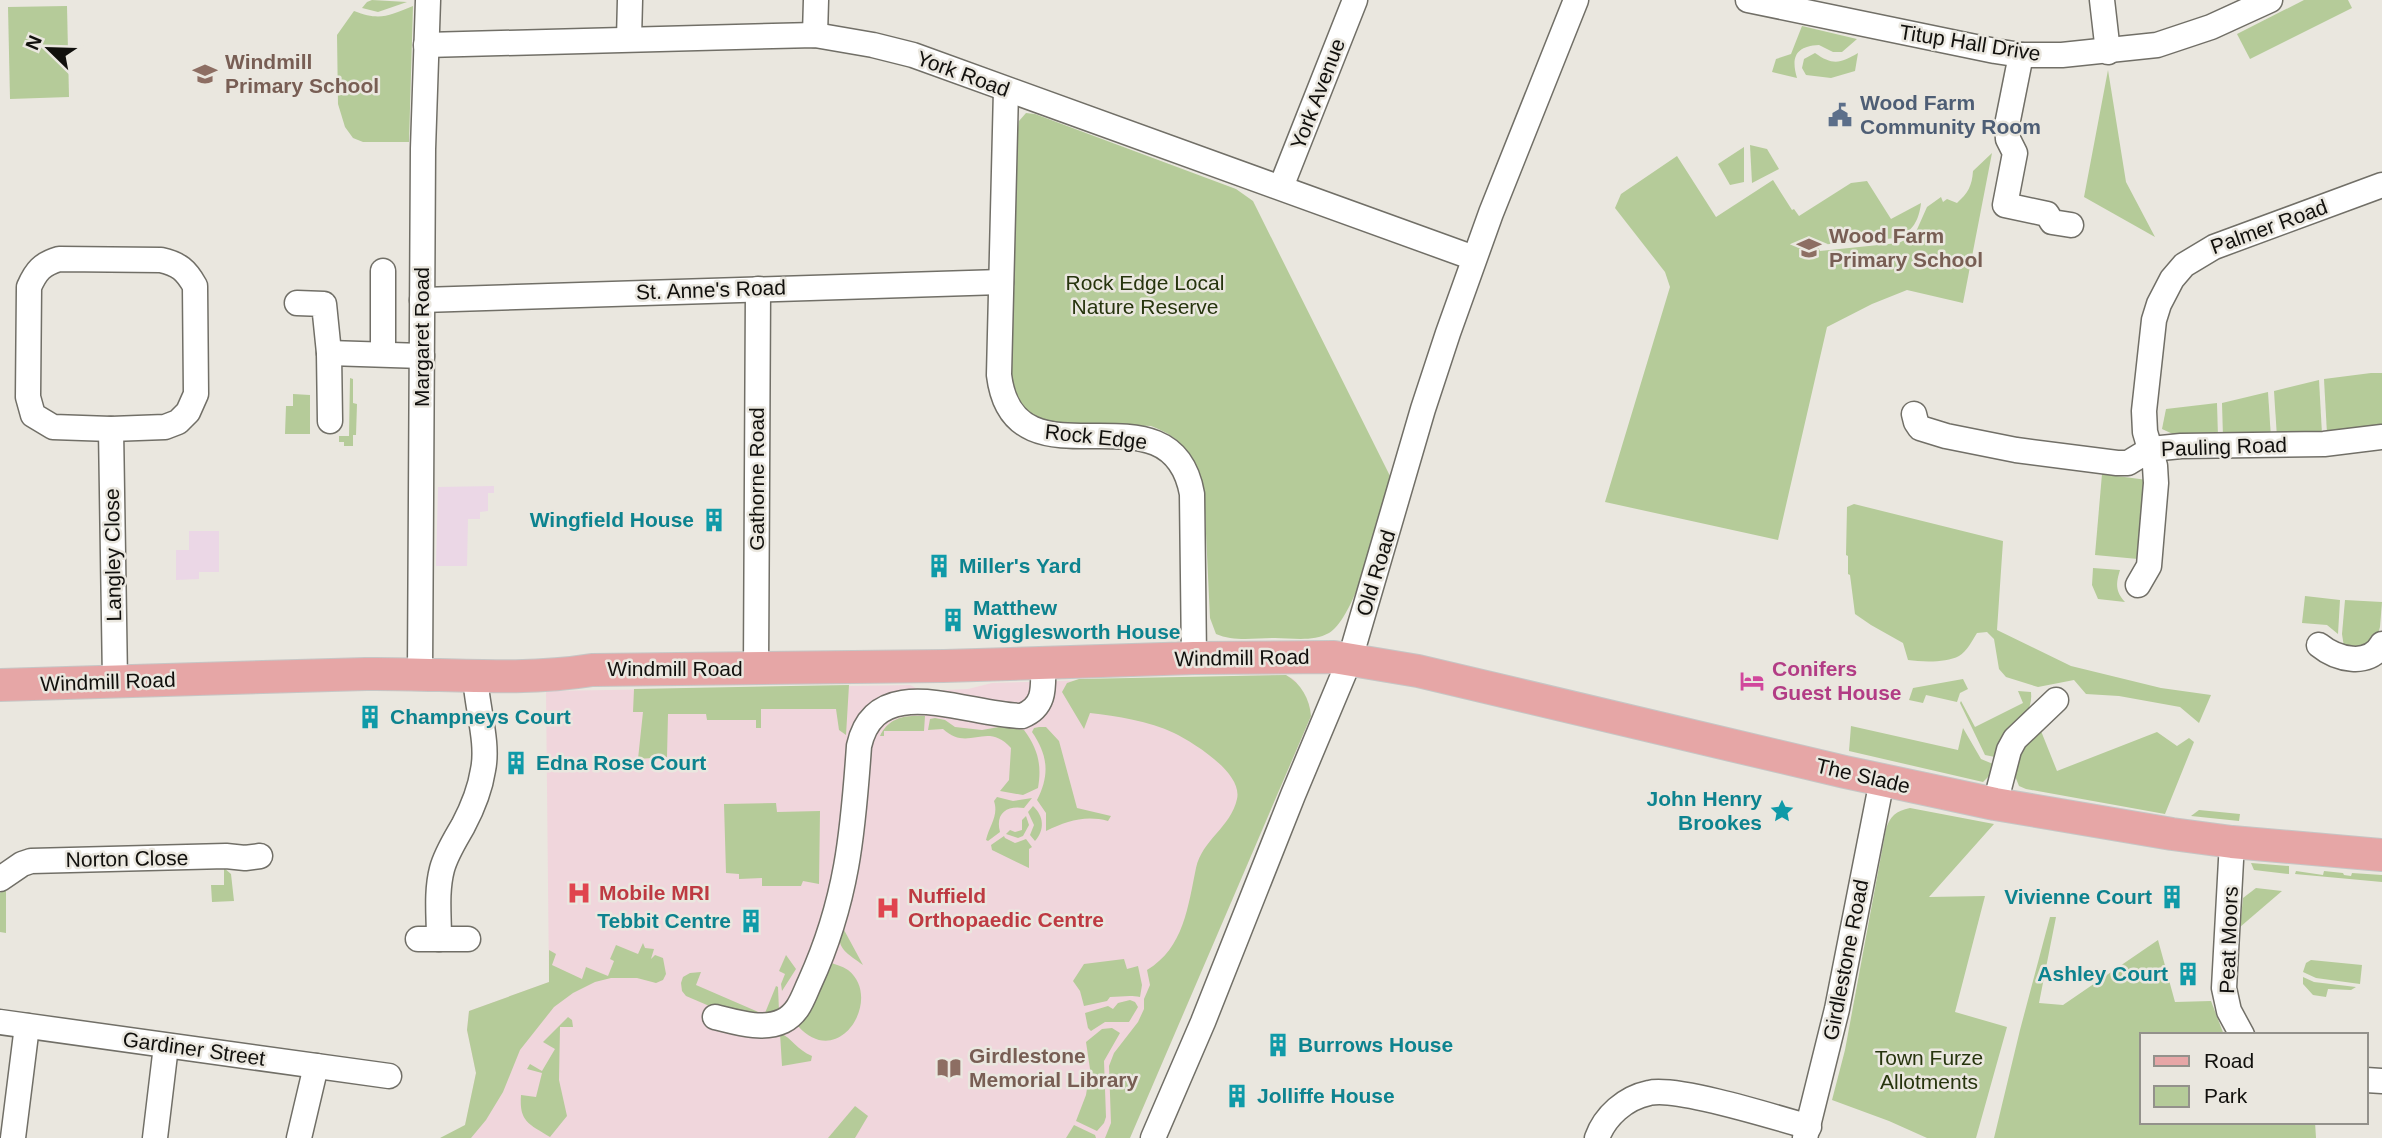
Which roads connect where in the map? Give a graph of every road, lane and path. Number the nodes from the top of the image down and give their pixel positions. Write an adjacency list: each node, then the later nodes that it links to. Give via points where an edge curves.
1 (428, 0): 12 (street, Margaret Road)
2 (630, 0): 11 (street)
3 (816, 0): 10 (street)
4 (1355, 0): 17 (street, York Avenue)
5 (1576, 0): 19 (street, Old Road)
6 (1748, 0): 9 (street, Titup Hall Drive)
7 (2102, 0): 13 (street)
8 (2270, 0): 13 (street, Titup Hall Drive, via 2157,45)
9 (1818, 7): 14 (street, Titup Hall Drive)
10 (815, 35): 11 (street, York Road); 15 (street, York Road, via 913,55)
11 (629, 39): 12 (street, York Road)
12 (426, 45): 23 (street, Margaret Road)
13 (2108, 52): 14 (street, Titup Hall Drive)
14 (2021, 55): 18 (street, via 2007,125 2015,153 1997,204 2047,214 2052,222)
15 (1006, 90): 17 (street, York Road); 21 (street, Rock Edge)
16 (2382, 186): 32 (street, Palmer Road, via 2214,247 2183,265 2165,290 2154,320 2144,411)
17 (1282, 187): 19 (street, York Road)
18 (2071, 225)
19 (1474, 258): 37 (street, Old Road, via 1423,409)
20 (383, 271): 26 (street)
21 (1001, 282): 22 (street, St. Anne's Road); 36 (street, Rock Edge, via 999,375 1009,410 1037,431 1058,436 1148,439 1165,447 1188,474)
22 (758, 289): 23 (street, St. Anne's Road); 39 (street, Gathorne Road)
23 (422, 300): 27 (street, Margaret Road)
24 (297, 303): 25 (street, via 324,304)
25 (329, 353): 26 (street); 29 (street)
26 (383, 354): 27 (street)
27 (422, 356): 40 (street, Margaret Road)
28 (1914, 414): 32 (street, Pauling Road, via 1920,428 2027,452 2127,463)
29 (330, 421)
30 (111, 429): 30 (street, via 52,427 33,415 28,397 29,287 44,263 59,259 161,260 187,271 194,286 196,394 188,412 165,427); 42 (street, Langley Close)
31 (2382, 437): 32 (street, Pauling Road, via 2324,444)
32 (2151, 449): 33 (street, Palmer Road, via 2156,483 2150,566)
33 (2138, 585)
34 (2382, 644): 35 (street, via 2373,655 2359,658 2330,654)
35 (2319, 645)
36 (1194, 658): 37 (main road, Windmill Road); 38 (main road, Windmill Road)
37 (1350, 659): 45 (main road, The Slade); 63 (street, Old Road)
38 (1043, 663): 39 (main road, Windmill Road); 52 (street, via 1042,697 1034,710 1022,716 934,703 900,702 878,710 859,746 845,879 825,948 797,1011 779,1023 765,1025)
39 (756, 669): 41 (main road, Windmill Road)
40 (419, 673): 41 (main road, Windmill Road); 42 (main road, Windmill Road)
41 (475, 674): 51 (street, via 484,767 470,813 442,868 429,939)
42 (115, 681): 43 (main road, Windmill Road)
43 (0, 685)
44 (2056, 700): 46 (street, via 2015,739)
45 (1882, 780): 46 (main road, The Slade); 59 (street, Girdlestone Road, via 1837,1009)
46 (1995, 804): 47 (main road, The Slade)
47 (2232, 842): 48 (main road, The Slade); 55 (street, Peat Moors, via 2224,988)
48 (2382, 855)
49 (260, 856): 50 (street, Norton Close, via 31,861)
50 (0, 879)
51 (468, 939)
52 (715, 1017)
53 (0, 1022): 54 (street, Gardiner Street)
54 (27, 1026): 56 (street, Gardiner Street); 60 (street)
55 (2241, 1033)
56 (166, 1046): 57 (street, Gardiner Street); 61 (street)
57 (316, 1066): 58 (street, Gardiner Street); 62 (street)
58 (389, 1076)
59 (1807, 1132): 64 (street, via 1657,1091 1621,1106)
60 (13, 1138)
61 (155, 1138)
62 (299, 1138)
63 (1153, 1138)
64 (1597, 1138)

